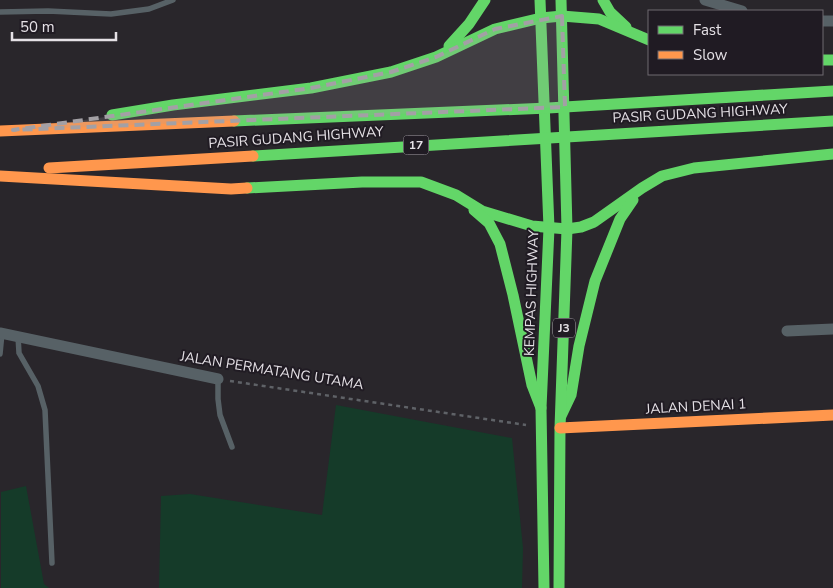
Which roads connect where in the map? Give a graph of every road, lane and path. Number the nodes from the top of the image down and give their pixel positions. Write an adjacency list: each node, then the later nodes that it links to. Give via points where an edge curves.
1 (173, 0): 8 (lane, via 149,9 111,14)
2 (485, 0): 13 (main road, via 466,29)
3 (540, 0): 10 (main road, KEMPAS HIGHWAY / J3)
4 (562, 0): 9 (main road, J3)
5 (603, 0): 11 (main road)
6 (705, 0): 7 (street)
7 (739, 10)
8 (0, 12)
9 (562, 16): 10 (main road); 11 (main road, via 599,19); 24 (main road, J3)
10 (541, 18): 13 (main road, via 495,29); 23 (main road, KEMPAS HIGHWAY / J3)
11 (628, 30): 12 (main road)
12 (648, 40)
13 (436, 58): 16 (main road, via 391,72 311,88)
14 (833, 92): 16 (main road, PASIR GUDANG HIGHWAY, via 548,108)
15 (833, 121): 19 (main road, PASIR GUDANG HIGHWAY / 17)
16 (13, 130): 17 (main road, PASIR GUDANG HIGHWAY)
17 (0, 131)
18 (833, 154): 21 (main road, via 694,168 662,176)
19 (0, 171)
20 (0, 176): 22 (main road, via 231,189 421,182)
21 (642, 188): 24 (main road, via 594,222); 33 (main road, via 620,219 595,281 571,395)
22 (456, 195): 23 (main road, via 497,216); 31 (main road, via 489,223 500,244 532,385)
23 (549, 228): 24 (main road); 31 (main road, KEMPAS HIGHWAY / J3)
24 (568, 229): 33 (main road, J3)
25 (833, 329): 26 (street)
26 (787, 331)
27 (1, 333): 28 (street, JALAN PERMATANG UTAMA); 29 (lane)
28 (18, 336): 30 (street, JALAN PERMATANG UTAMA); 37 (lane, via 19,352 38,386 45,410)
29 (0, 354)
30 (218, 379): 34 (path, JALAN PERMATANG UTAMA); 36 (lane, via 220,415)
31 (541, 408): 34 (main road, KEMPAS HIGHWAY / J3)
32 (833, 415): 35 (main road, JALAN DENAI 1)
33 (561, 416): 35 (main road, J3)
34 (541, 428): 38 (main road, KEMPAS HIGHWAY / J3)
35 (560, 428): 39 (main road, J3)
36 (232, 447)
37 (52, 564)
38 (544, 588)
39 (559, 588)

